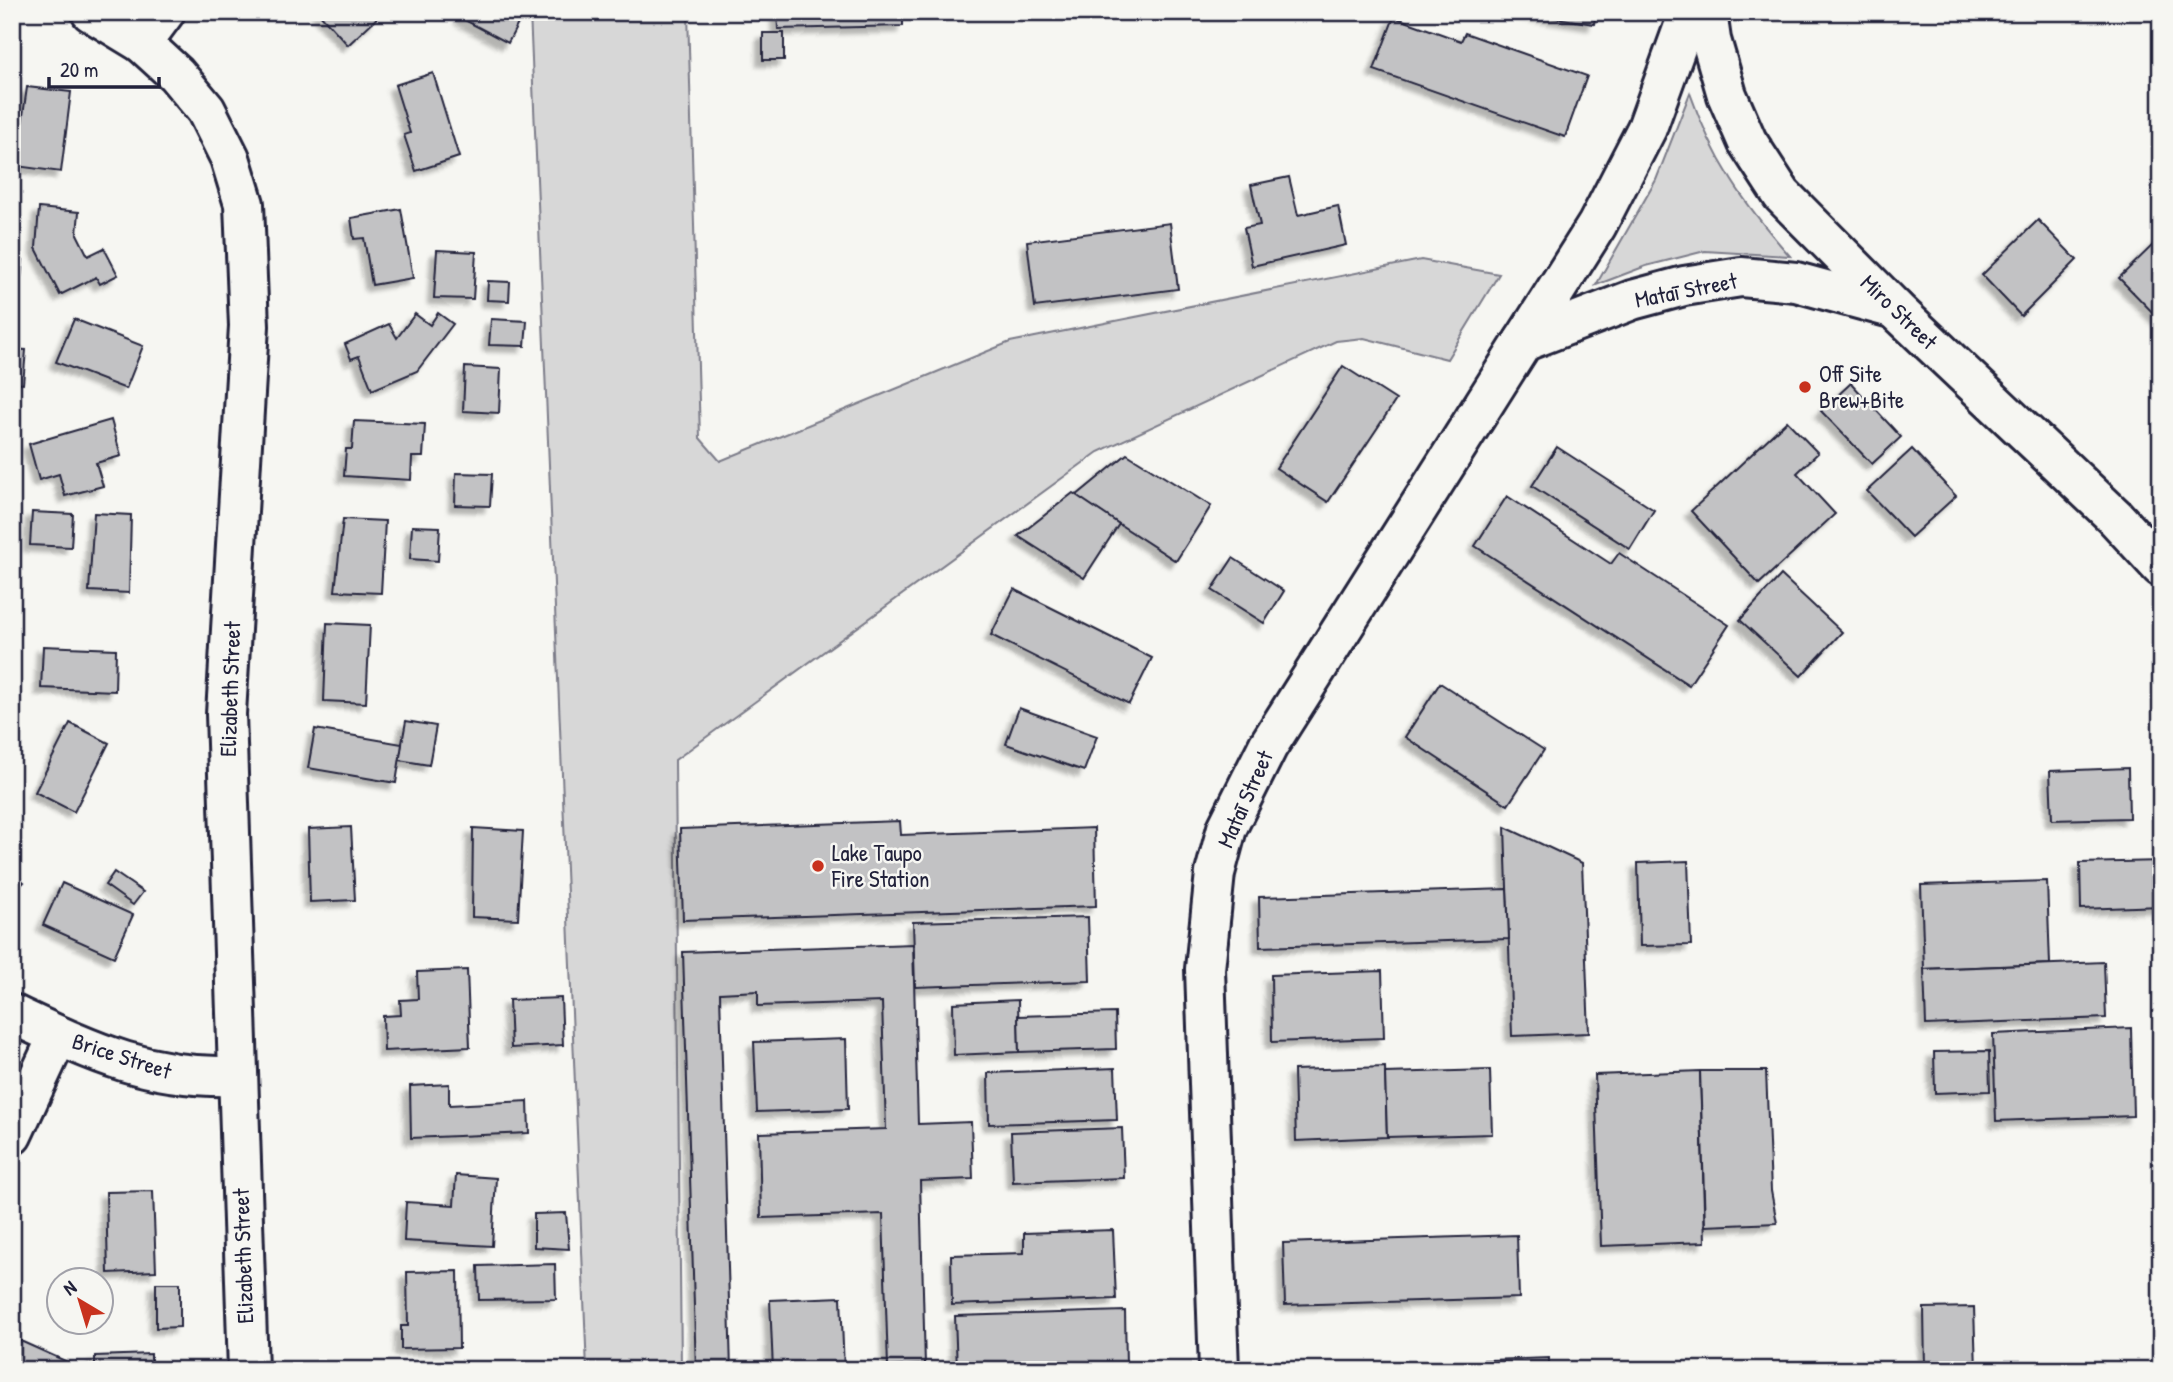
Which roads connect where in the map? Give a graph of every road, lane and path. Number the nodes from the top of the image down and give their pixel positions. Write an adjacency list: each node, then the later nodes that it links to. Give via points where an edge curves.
1 (91, 12): 5 (street, Elizabeth Street)
2 (165, 12): 5 (street)
3 (1689, 12): 7 (street, Mataī Street, via 1647,128 1597,225)
4 (1707, 12): 6 (street, Miro Street, via 1727,94 1747,141 1782,195)
5 (142, 43): 11 (street, Elizabeth Street, via 206,110 230,158 245,216 249,326 226,714)
6 (1895, 309): 7 (street, Mataī Street, via 1796,282 1741,277 1632,300); 8 (street, Miro Street, via 2114,516)
7 (1523, 342): 14 (street, Mataī Street, via 1268,746 1227,828 1214,873 1205,969)
8 (2161, 567)
9 (12, 1014): 10 (street, Brice Street)
10 (58, 1036): 11 (street, Brice Street, via 153,1071); 12 (street)
11 (236, 1076): 13 (street, Elizabeth Street)
12 (12, 1135)
13 (248, 1370)
14 (1219, 1370)

